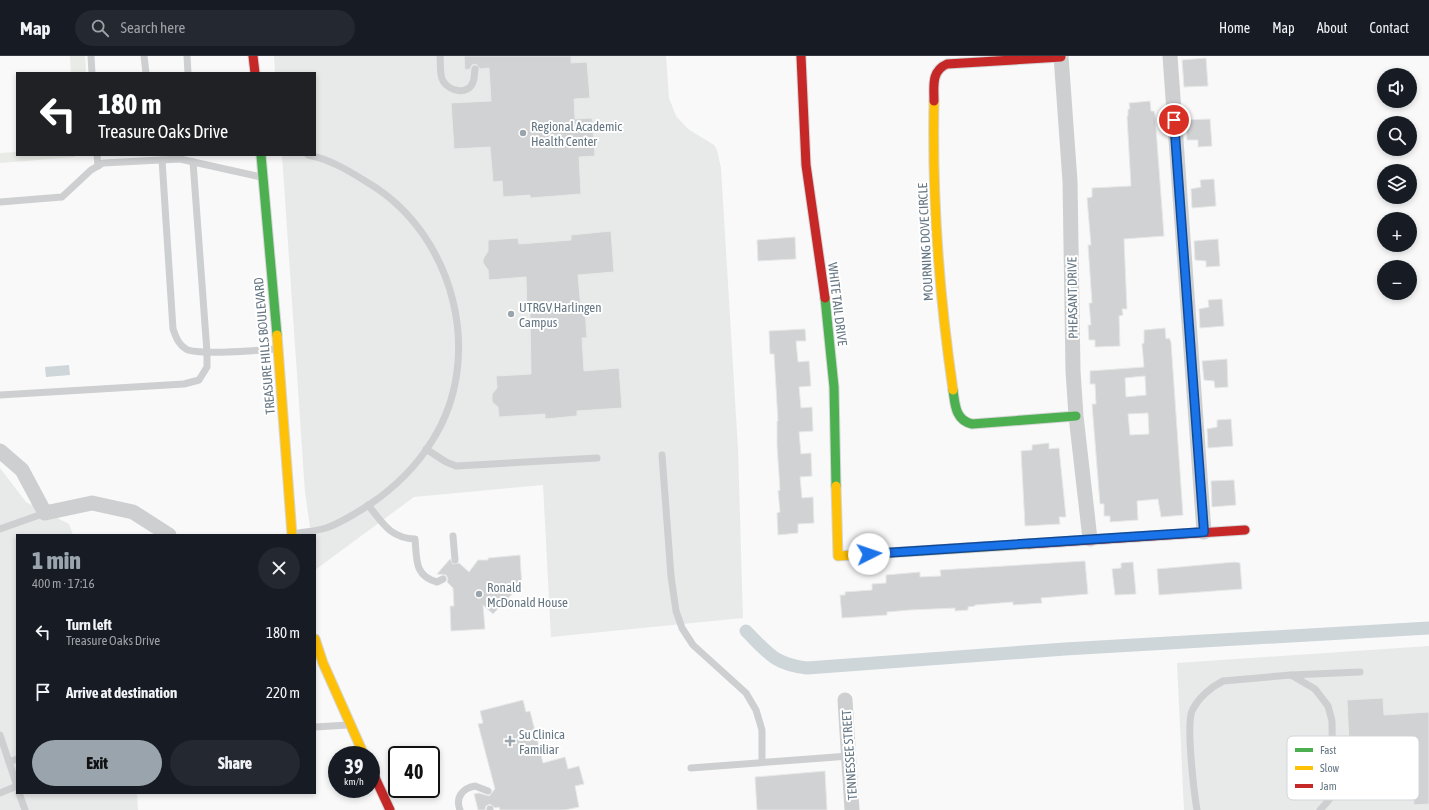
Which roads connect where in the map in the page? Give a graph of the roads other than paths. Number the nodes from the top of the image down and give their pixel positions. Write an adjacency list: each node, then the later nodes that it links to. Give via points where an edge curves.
1 (91, 56): 10 (lane)
2 (144, 56): 11 (lane)
3 (187, 56): 12 (lane)
4 (253, 56): 13 (street)
5 (440, 56): 9 (lane, via 442,79 454,90 468,88 473,82)
6 (801, 56): 41 (street, WHITE TAIL DRIVE, via 806,165 829,323 834,387 838,556)
7 (1170, 56): 36 (street)
8 (1061, 57): 27 (street, PHEASANT DRIVE, via 1070,181 1071,314); 27 (street, MOURNING DOVE CIRCLE, via 947,64 939,67 934,82 934,196 940,297 955,402 960,418 976,424)
9 (475, 69)
10 (92, 72)
11 (146, 72)
12 (188, 72)
13 (255, 72)
14 (97, 156): 21 (lane)
15 (186, 156): 18 (lane)
16 (261, 156): 22 (street, TREASURE HILLS BOULEVARD)
17 (314, 156): 28 (lane, via 351,172 399,204 418,226 440,262 452,296 458,326 458,351 456,376 449,405 433,440)
18 (180, 159): 19 (lane); 20 (lane)
19 (162, 160): 21 (lane, via 103,163); 25 (lane, via 173,329 178,342 187,350)
20 (193, 162): 22 (lane); 25 (lane)
21 (98, 166): 23 (lane, via 62,197)
22 (262, 177): 24 (street, TREASURE HILLS BOULEVARD)
23 (0, 202)
24 (278, 349): 25 (lane); 38 (street, TREASURE HILLS BOULEVARD)
25 (207, 352): 26 (lane, via 207,367 199,380 184,384)
26 (0, 395)
27 (1076, 416): 41 (street, PHEASANT DRIVE)
28 (426, 449): 31 (lane, via 456,466); 32 (lane, via 414,467 387,493)
29 (0, 451): 33 (street, via 22,470)
30 (662, 455): 56 (lane, via 676,611 692,645 746,693 756,710 762,730)
31 (597, 458)
32 (368, 505): 39 (lane, via 327,528); 43 (lane, via 396,536 416,539 418,569 423,576 437,582)
33 (45, 513): 34 (lane); 37 (street, via 92,503 133,512)
34 (0, 529)
35 (1244, 530): 36 (street)
36 (1204, 532): 41 (street)
37 (167, 534)
38 (288, 534)
39 (294, 534)
40 (453, 536): 42 (lane)
41 (1090, 539)
42 (455, 560)
43 (443, 579)
44 (316, 642): 48 (street)
45 (1360, 672): 46 (lane)
46 (1291, 675): 51 (lane, via 1315,689 1328,706); 69 (lane, via 1223,681 1214,686 1195,706 1189,721)
47 (845, 700): 53 (street, TENNESSEE STREET)
48 (350, 725): 49 (lane); 52 (street)
49 (316, 727)
50 (0, 735): 55 (lane)
51 (1332, 736)
52 (360, 746)
53 (849, 756): 56 (lane); 68 (street, TENNESSEE STREET)
54 (16, 759): 55 (lane)
55 (9, 762): 58 (lane)
56 (762, 762): 57 (lane)
57 (691, 768)
58 (16, 783)
59 (16, 786): 62 (lane)
60 (380, 788): 66 (street)
61 (488, 791): 67 (lane, via 476,786 465,789 459,798)
62 (0, 793)
63 (19, 794): 65 (lane)
64 (1329, 800): 70 (lane)
65 (25, 810)
66 (390, 810)
67 (460, 810)
68 (852, 810)
69 (1197, 810)
70 (1320, 810)

